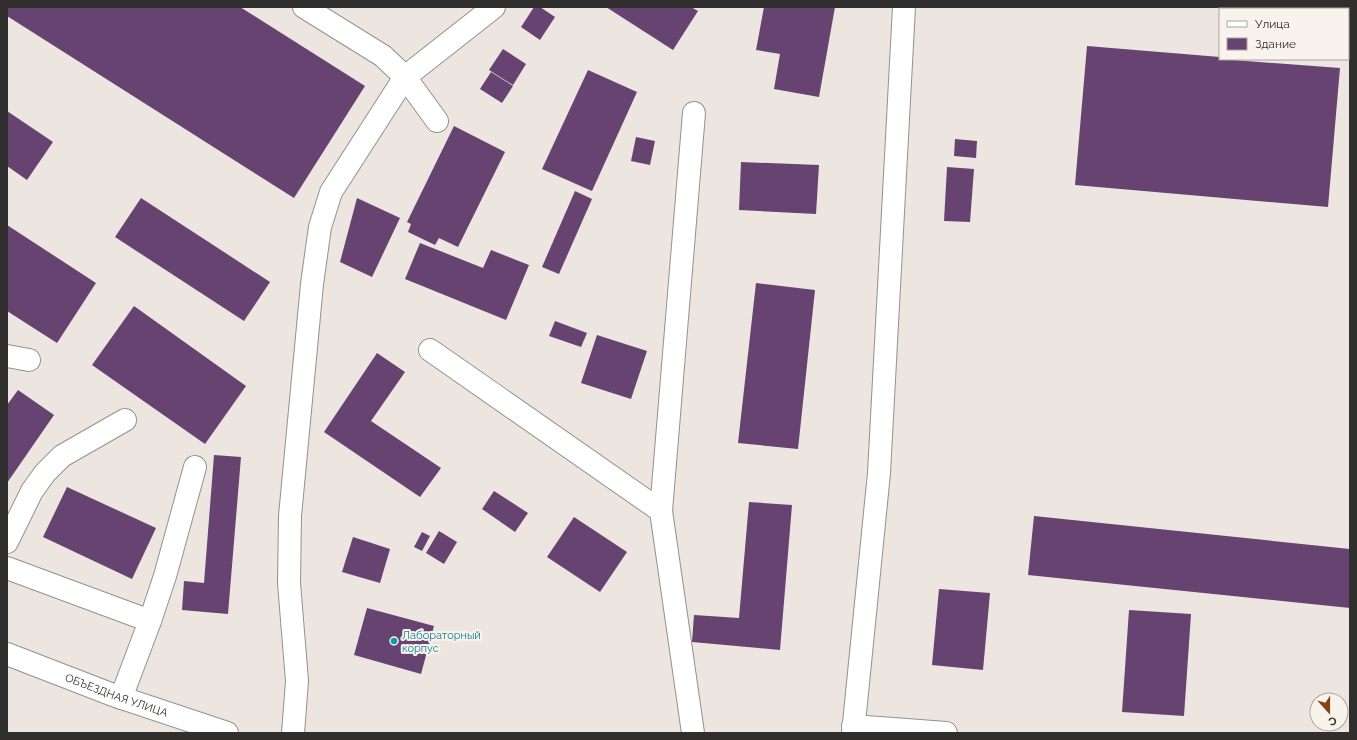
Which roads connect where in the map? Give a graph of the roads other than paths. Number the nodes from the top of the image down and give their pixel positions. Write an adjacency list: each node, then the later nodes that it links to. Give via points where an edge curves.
1 (304, 7): 4 (street, via 383,56)
2 (494, 7): 4 (street)
3 (904, 7): 18 (street, via 879,473)
4 (405, 77): 6 (street); 20 (street, via 331,192 320,226 290,516 289,583 297,681)
5 (694, 113): 12 (street)
6 (437, 121)
7 (430, 350): 12 (street)
8 (7, 356): 9 (street)
9 (28, 360)
10 (125, 420): 13 (street, via 62,456 45,473 32,491)
11 (195, 467): 15 (street)
12 (661, 511): 21 (street)
13 (7, 542)
14 (7, 568): 15 (street)
15 (150, 621): 17 (street)
16 (7, 654): 17 (street, ОБЪЕЗДНАЯ УЛИЦА)
17 (121, 698): 19 (street, ОБЪЕЗДНАЯ УЛИЦА)
18 (853, 730): 22 (street)
19 (227, 733)
20 (293, 733)
21 (693, 733)
22 (946, 733)

